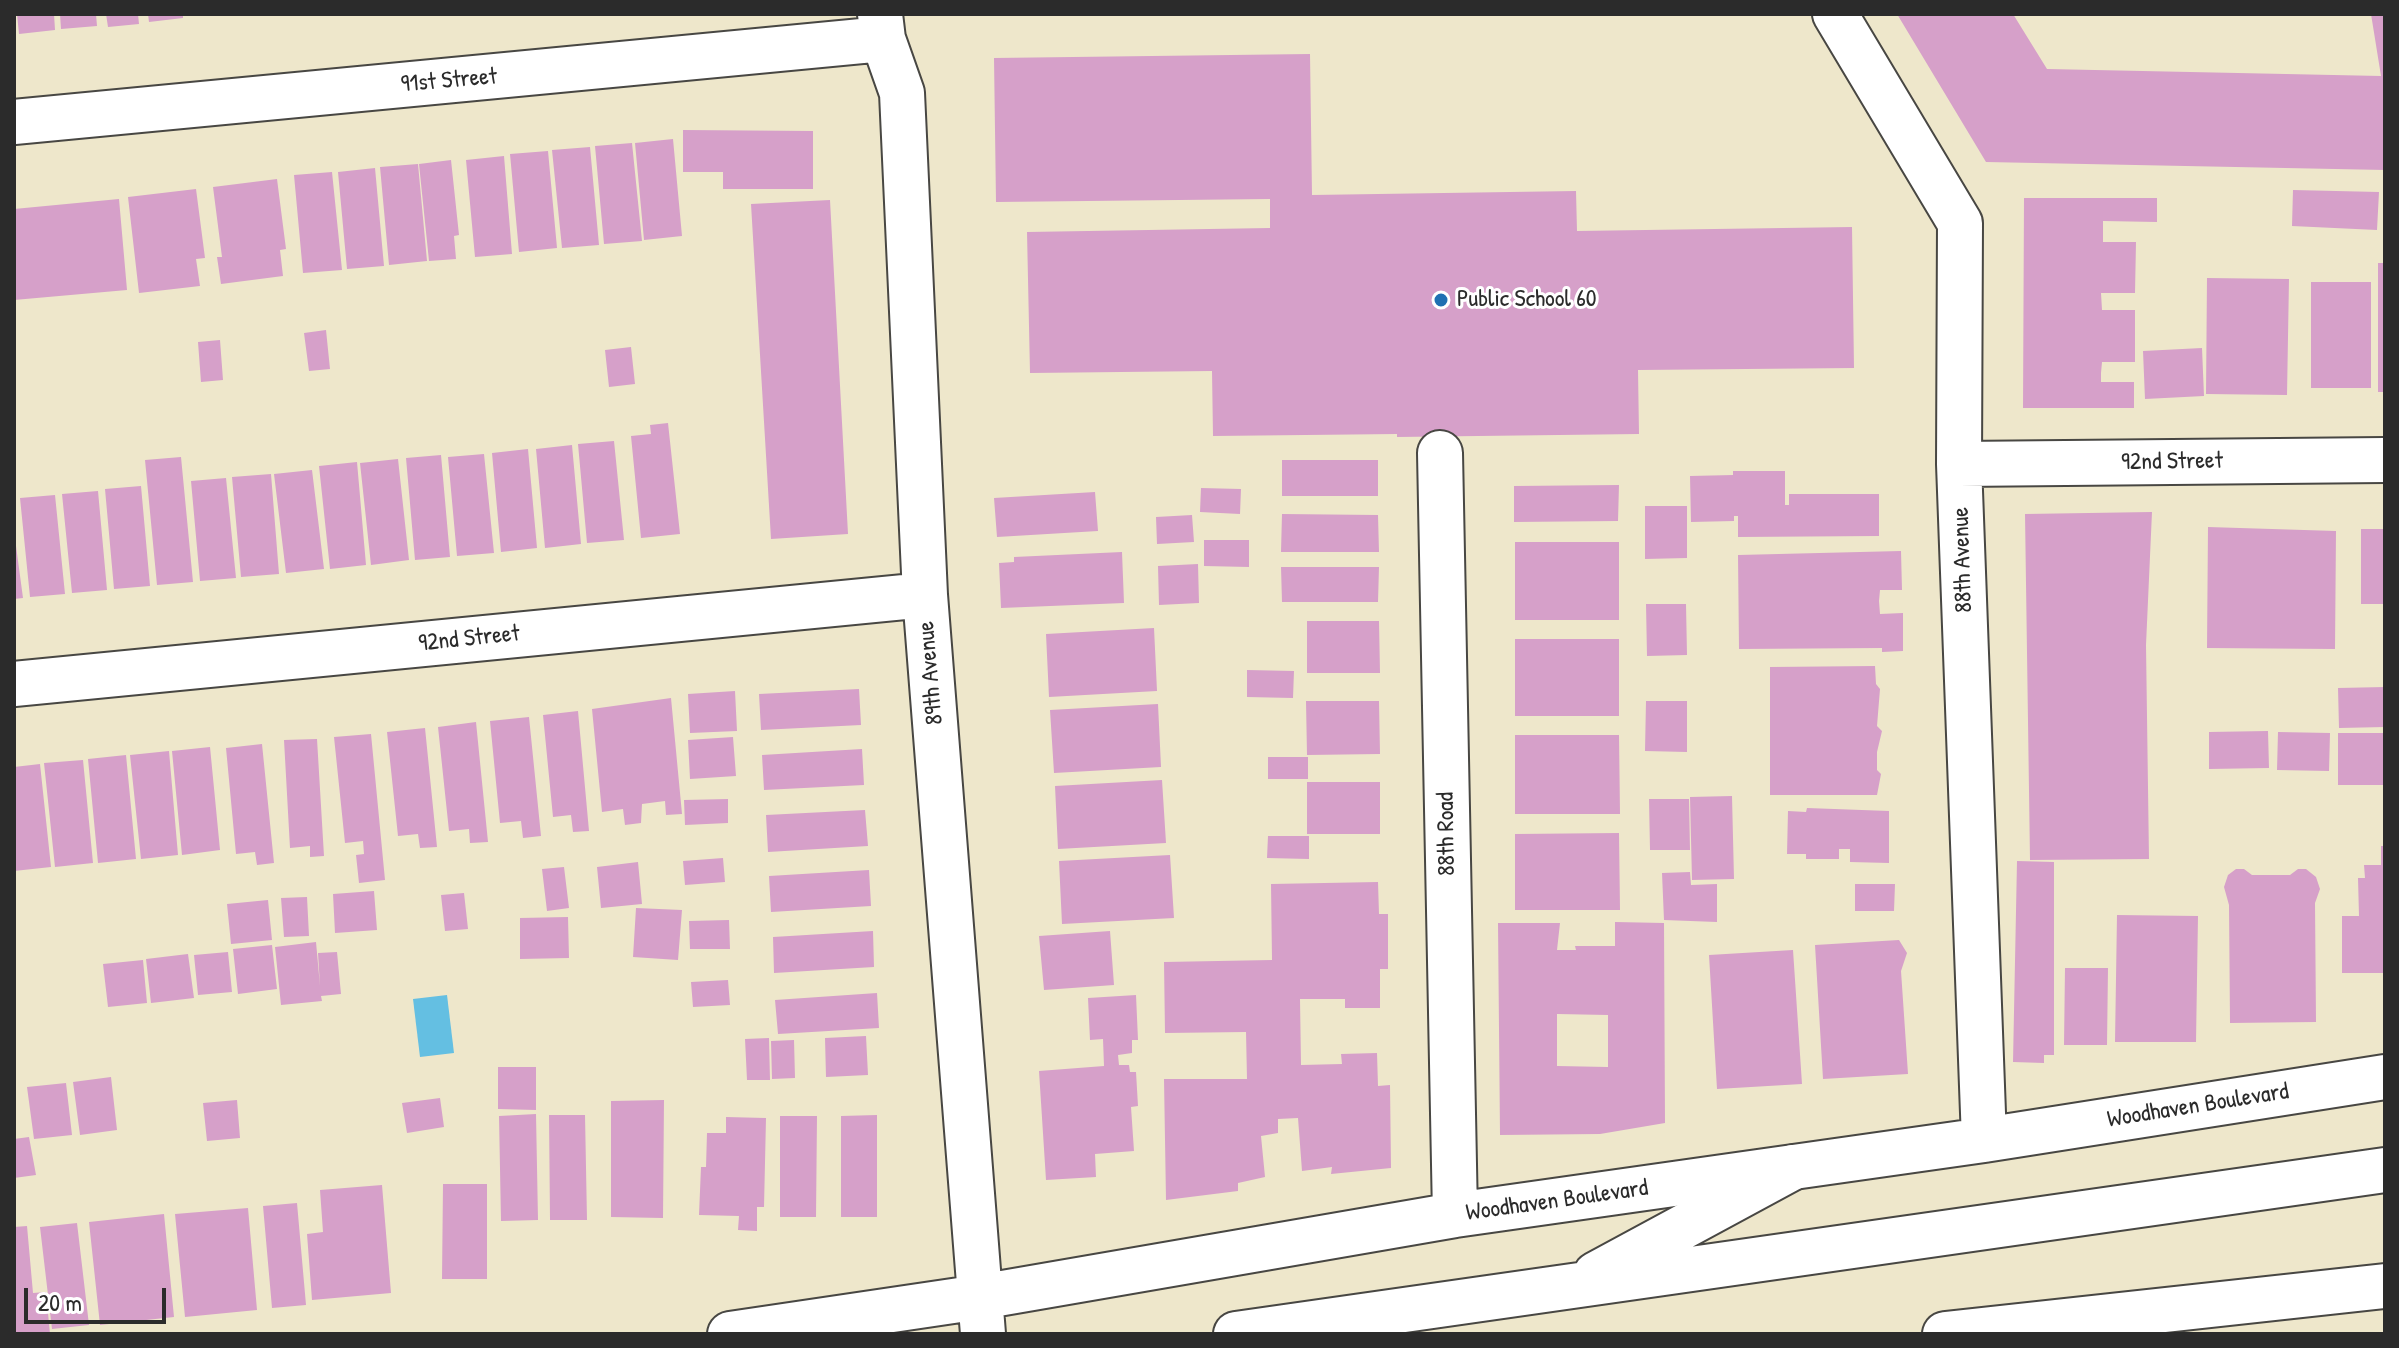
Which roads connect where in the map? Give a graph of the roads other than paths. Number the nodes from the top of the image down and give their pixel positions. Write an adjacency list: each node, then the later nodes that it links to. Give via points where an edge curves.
1 (1835, 14): 6 (street, 88th Avenue, via 1960,223)
2 (882, 27): 3 (street, 91st Street); 7 (street, 89th Avenue, via 902,93)
3 (14, 122)
4 (1440, 453): 13 (street, 88th Road)
5 (2385, 460): 6 (street, 92nd Street)
6 (1959, 464): 10 (street, 88th Avenue)
7 (925, 595): 8 (street, 92nd Street); 16 (street, 89th Avenue)
8 (14, 684)
9 (2385, 1077): 10 (street, Woodhaven Boulevard)
10 (1984, 1140): 11 (street, Woodhaven Boulevard)
11 (1794, 1167): 13 (street, Woodhaven Boulevard); 15 (street)
12 (2385, 1170): 15 (street)
13 (1455, 1215): 16 (street, Woodhaven Boulevard)
14 (2385, 1286): 19 (street)
15 (1573, 1287): 18 (street)
16 (982, 1315): 17 (street, Woodhaven Boulevard)
17 (730, 1334)
18 (1236, 1334)
19 (1945, 1334)

